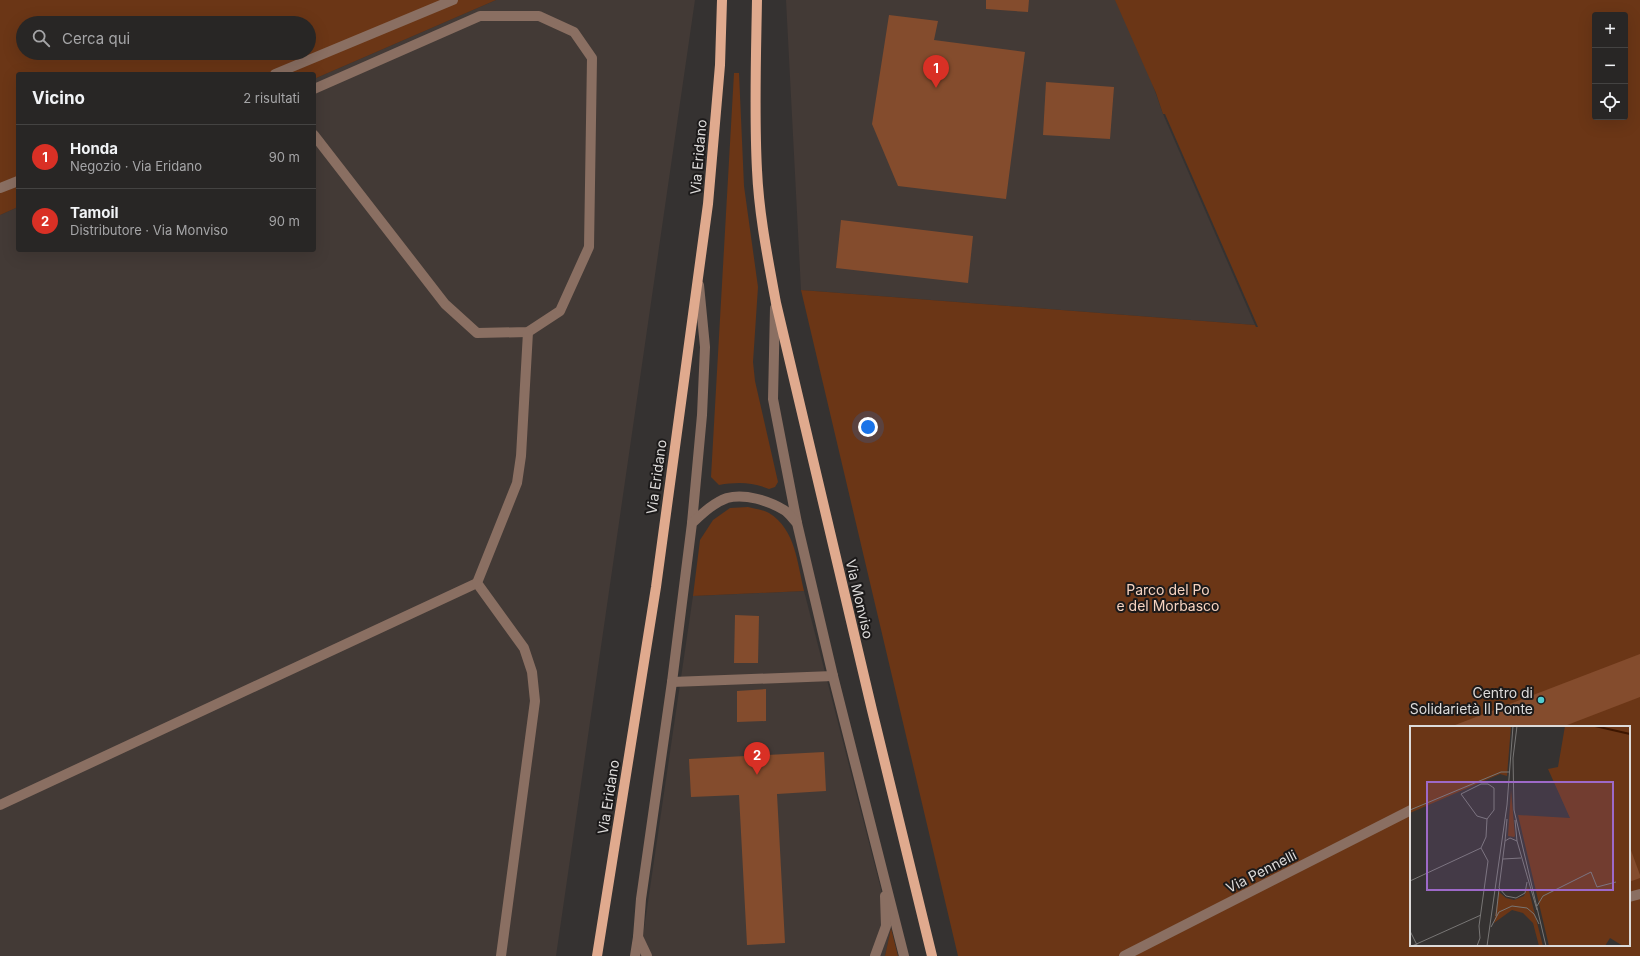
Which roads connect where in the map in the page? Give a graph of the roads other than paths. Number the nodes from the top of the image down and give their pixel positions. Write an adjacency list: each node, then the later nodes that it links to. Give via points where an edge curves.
1 (453, 0): 4 (street)
2 (722, 0): 11 (main road, Via Eridano, via 720,65 708,204)
3 (757, 0): 12 (main road, Via Monviso, via 757,172 766,248)
4 (316, 57)
5 (309, 60): 6 (street)
6 (280, 72)
7 (316, 88): 13 (street, via 480,16 539,16 574,32 592,58 589,247 560,311)
8 (316, 138): 13 (street, via 445,304 477,333)
9 (16, 181): 10 (street)
10 (0, 188)
11 (698, 273): 14 (street, via 706,347); 26 (main road, Via Eridano, via 656,587)
12 (776, 303): 15 (street, via 773,399); 31 (main road, Via Monviso)
13 (528, 332): 16 (street, via 516,483)
14 (692, 523): 15 (street, via 707,509 728,498 742,497 772,504 785,511); 18 (street)
15 (798, 523): 17 (street)
16 (477, 582): 19 (street); 25 (street, via 524,648 532,672 534,701)
17 (833, 676): 18 (street); 21 (street)
18 (672, 682): 24 (street, via 641,899)
19 (0, 805)
20 (1410, 811): 32 (street, Via Pennelli)
21 (885, 880): 29 (street, via 886,926); 30 (street)
22 (1640, 894): 23 (street)
23 (1630, 898)
24 (638, 937): 27 (street); 28 (street)
25 (501, 956)
26 (597, 956)
27 (635, 956)
28 (647, 956)
29 (875, 956)
30 (904, 956)
31 (932, 956)
32 (1124, 956)

